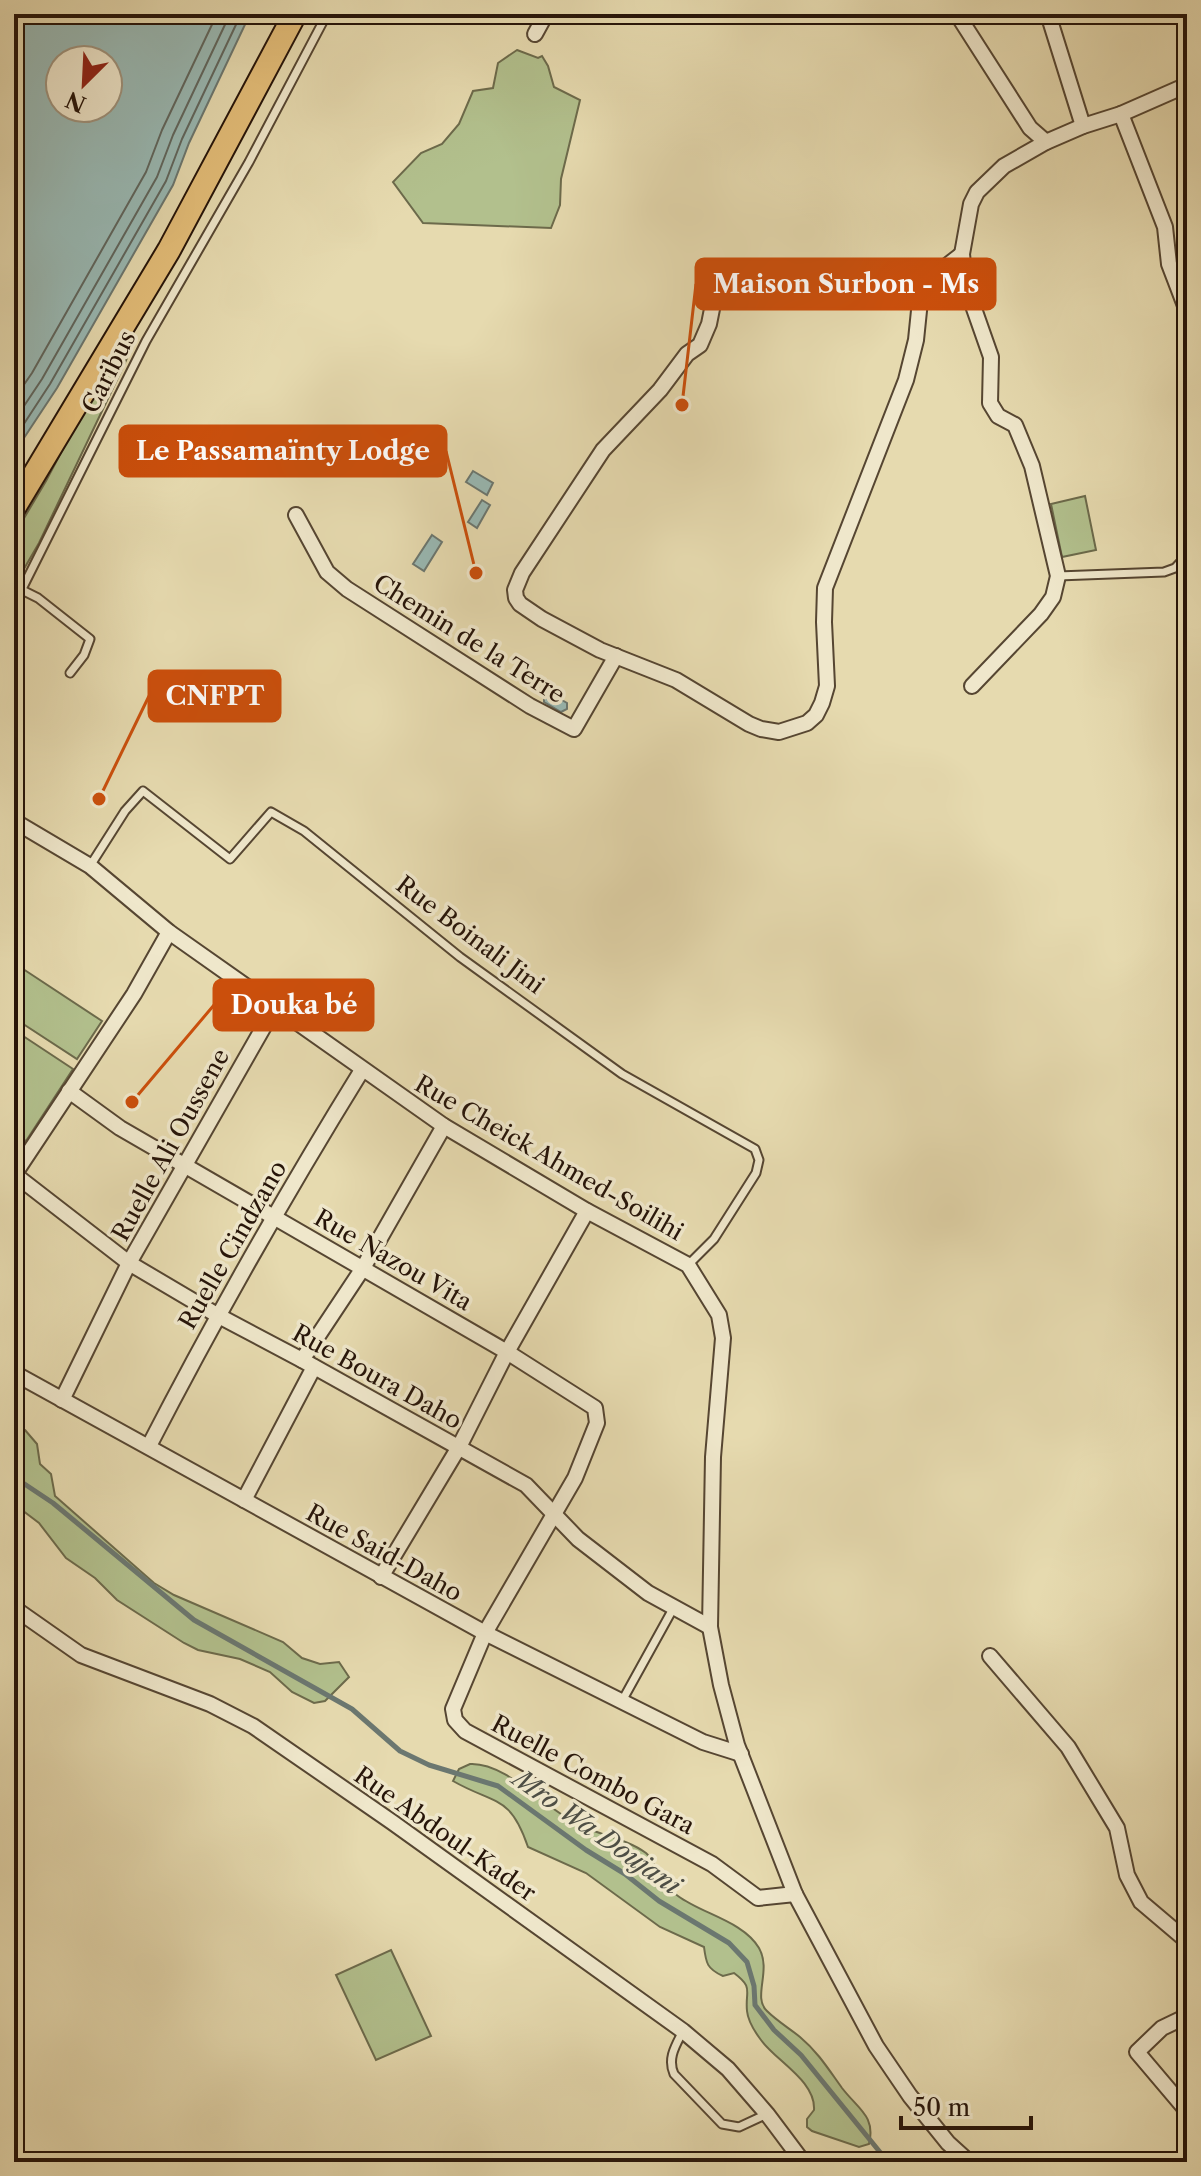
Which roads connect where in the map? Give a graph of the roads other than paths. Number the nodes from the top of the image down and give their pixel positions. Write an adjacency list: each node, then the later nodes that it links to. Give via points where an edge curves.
1 (295, 14): 14 (main road, via 169,250)
2 (327, 14): 18 (lane, Caribus, via 146,341)
3 (546, 14): 6 (street)
4 (957, 14): 10 (street, via 1030,128)
5 (1048, 14): 9 (street)
6 (535, 34)
7 (1187, 85): 8 (street)
8 (1121, 114): 9 (street); 13 (street, via 1165,227 1169,264)
9 (1083, 126): 10 (street)
10 (1046, 142): 11 (street, via 1004,166 977,192)
11 (962, 254): 17 (street, via 965,283 991,357 990,403 998,416 1015,425 1032,466); 20 (street, via 921,291 906,380 833,563 825,599 827,686 816,715 796,729 761,729 676,680)
12 (713, 304): 20 (street, via 700,345 603,450 517,584 516,598 529,611)
13 (1187, 311)
14 (14, 508)
15 (296, 515): 20 (street, Chemin de la Terre, via 327,572 347,589 574,729)
16 (1187, 555): 17 (lane, via 1164,572)
17 (1058, 576): 22 (street, via 1053,597 1041,614)
18 (22, 590): 19 (lane, Caribus); 21 (lane, via 90,639)
19 (14, 605)
20 (616, 656)
21 (70, 673)
22 (972, 686)
23 (14, 821): 24 (street, Rue Cheick Ahmed-Soilihi)
24 (90, 866): 25 (street, Rue Cheick Ahmed-Soilihi); 35 (lane, Rue Boinali Jini, via 143,791 230,859 271,812 304,831 460,957 622,1074 755,1149 759,1160 751,1182 714,1239)
25 (169, 932): 26 (street, Rue Cheick Ahmed-Soilihi); 28 (street)
26 (275, 1007): 27 (street, Rue Cheick Ahmed-Soilihi); 30 (street, Ruelle Ali Oussene)
27 (362, 1070): 29 (street, Rue Cheick Ahmed-Soilihi); 33 (street, Ruelle Cindzano)
28 (69, 1091): 30 (street, Rue Nazou Vita); 31 (street)
29 (444, 1126): 32 (street, Rue Cheick Ahmed-Soilihi); 36 (street)
30 (184, 1166): 33 (street, Rue Nazou Vita); 34 (street, Ruelle Ali Oussene)
31 (14, 1174): 34 (street, Rue Boura Daho)
32 (587, 1211): 35 (street, Rue Cheick Ahmed-Soilihi); 38 (street)
33 (273, 1216): 36 (street, Rue Nazou Vita); 37 (street, Ruelle Cindzano)
34 (129, 1263): 37 (street, Rue Boura Daho); 41 (street, Ruelle Ali Oussene)
35 (688, 1265): 49 (street, Rue Cheick Ahmed-Soilihi, via 719,1315 723,1338 713,1457)
36 (363, 1268): 38 (street, Rue Nazou Vita); 39 (street)
37 (217, 1315): 39 (street, Rue Boura Daho); 42 (street, Ruelle Cindzano)
38 (507, 1352): 43 (street); 45 (street, Rue Nazou Vita, via 595,1408 592,1441)
39 (308, 1363): 43 (street, Rue Boura Daho); 44 (street)
40 (14, 1373): 41 (street, Rue Said-Daho)
41 (62, 1400): 42 (street, Rue Said-Daho)
42 (149, 1446): 44 (street, Rue Said-Daho)
43 (459, 1447): 45 (street, Rue Boura Daho, via 526,1485); 46 (street)
44 (244, 1500): 46 (street, Rue Said-Daho)
45 (555, 1515): 47 (street, Rue Boura Daho, via 578,1539); 50 (street)
46 (381, 1577): 50 (street, Rue Said-Daho)
47 (674, 1607): 49 (street, Rue Boura Daho); 52 (lane)
48 (16, 1615): 57 (street, Rue Abdoul-Kader, via 81,1655 253,1726)
49 (710, 1627): 53 (street, Rue Cheick Ahmed-Soilihi)
50 (485, 1633): 52 (street, Rue Said-Daho); 54 (street, Ruelle Combo Gara, via 453,1709 465,1731 712,1864 758,1898)
51 (990, 1656): 55 (street, via 1068,1747 1117,1828 1127,1875 1141,1902)
52 (622, 1701): 53 (street, Rue Said-Daho, via 703,1742)
53 (741, 1754): 54 (street, Rue Cheick Ahmed-Soilihi)
54 (795, 1894): 61 (street, Rue Cheick Ahmed-Soilihi, via 876,2046 910,2096)
55 (1187, 1941)
56 (1187, 2016): 58 (street, via 1162,2028 1137,2052)
57 (683, 2031): 59 (street, Rue Abdoul-Kader, via 728,2069); 59 (lane, via 670,2065 722,2124 739,2127)
58 (1187, 2111)
59 (767, 2114): 60 (street, Rue Abdoul-Kader)
60 (803, 2162)
61 (969, 2162)

